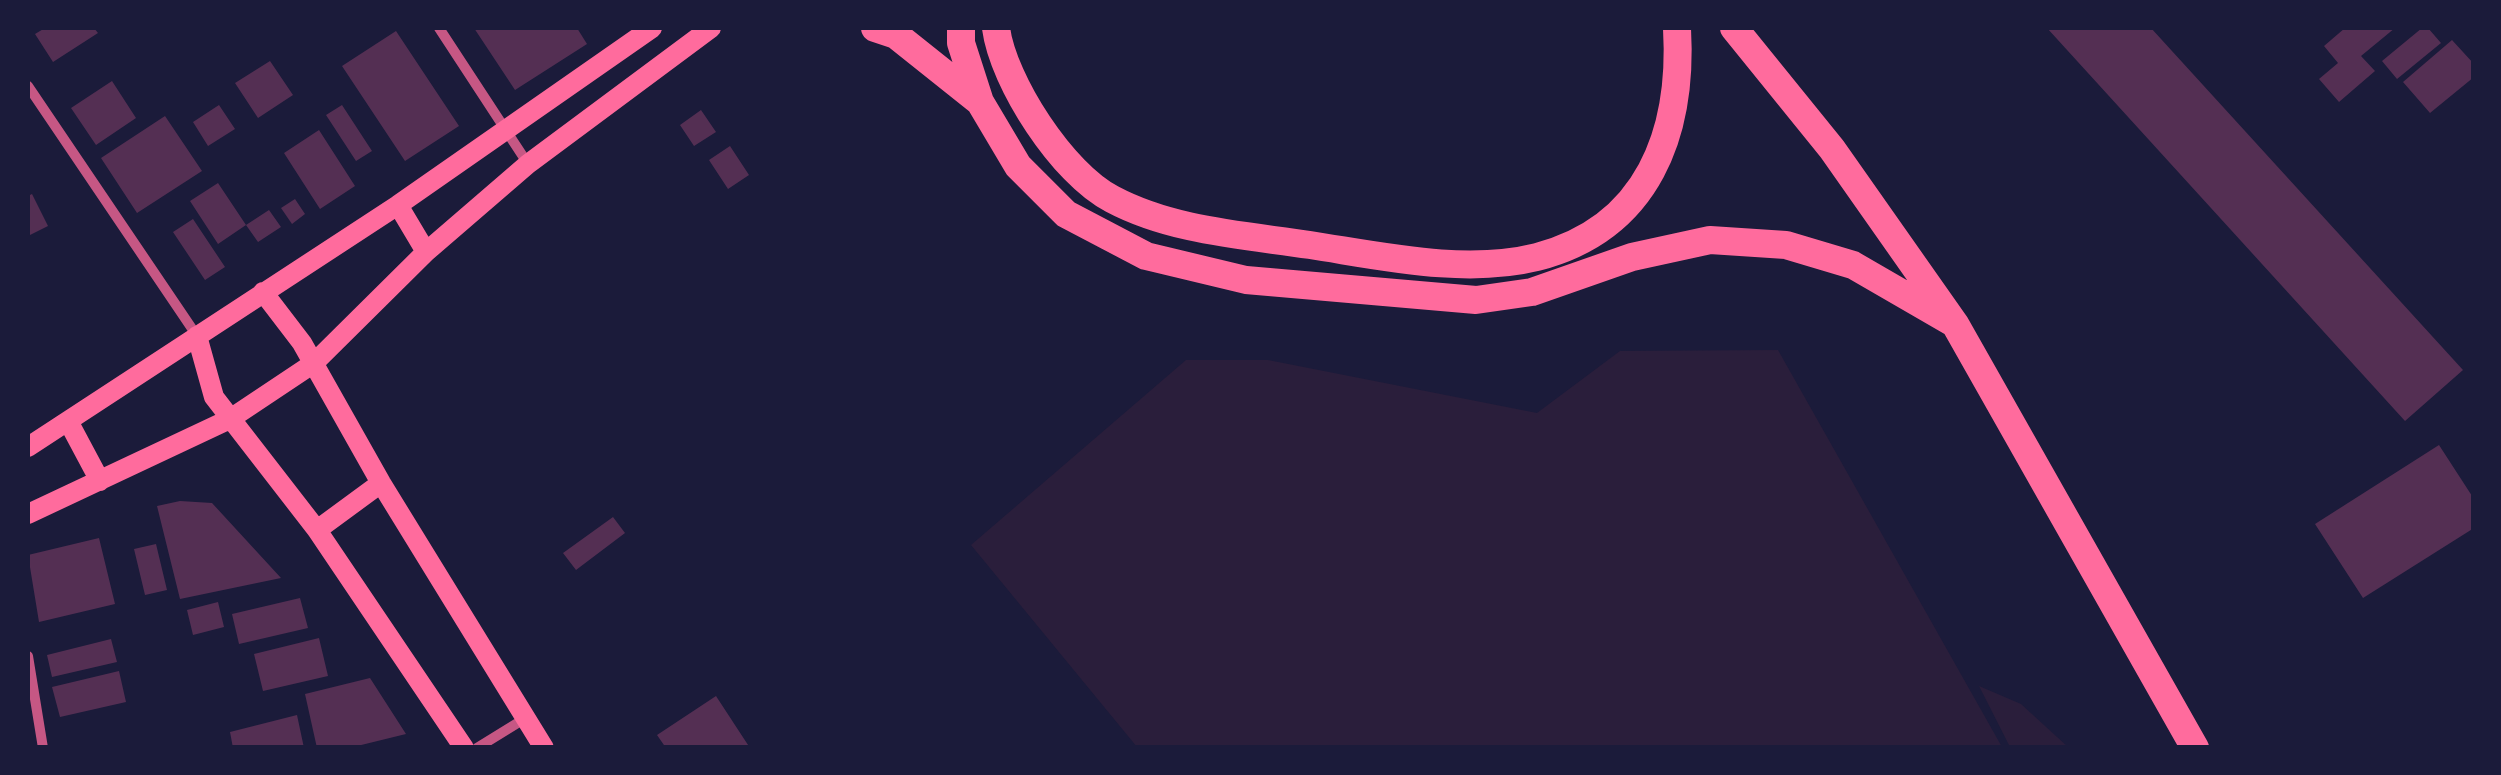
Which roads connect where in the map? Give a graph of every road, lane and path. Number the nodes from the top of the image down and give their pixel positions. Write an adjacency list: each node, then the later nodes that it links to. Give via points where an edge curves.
1 (438, 28): 11 (street)
2 (652, 28): 11 (main road)
3 (711, 28): 12 (main road)
4 (875, 28): 10 (highway, via 896,36)
5 (961, 28): 10 (highway)
6 (996, 28): 7 (highway, via 1028,108 1061,159 1110,199 1186,226 1464,263 1537,257 1598,229 1646,184 1672,125)
7 (1677, 28)
8 (1734, 28): 16 (highway, via 1832,149)
9 (28, 86): 17 (street)
10 (980, 102): 16 (highway, via 1018,166 1066,214 1146,256 1246,280 1476,300 1532,292 1632,257 1710,240 1786,245 1854,266)
11 (504, 128): 12 (street); 13 (main road)
12 (528, 164): 14 (main road)
13 (398, 206): 14 (main road); 15 (main road)
14 (426, 252): 18 (main road)
15 (263, 292): 17 (main road); 18 (main road)
16 (1955, 324): 32 (highway)
17 (197, 336): 19 (main road, via 214,396); 20 (main road)
18 (314, 363): 19 (main road); 23 (main road)
19 (230, 419): 22 (main road); 25 (main road)
20 (68, 421): 21 (main road); 22 (main road)
21 (28, 447)
22 (100, 481): 24 (main road)
23 (382, 483): 25 (main road); 27 (main road)
24 (28, 514)
25 (317, 530): 29 (main road)
26 (28, 656): 28 (street)
27 (524, 718): 30 (street); 31 (main road)
28 (43, 748)
29 (464, 748)
30 (477, 748)
31 (544, 748)
32 (2195, 748)

